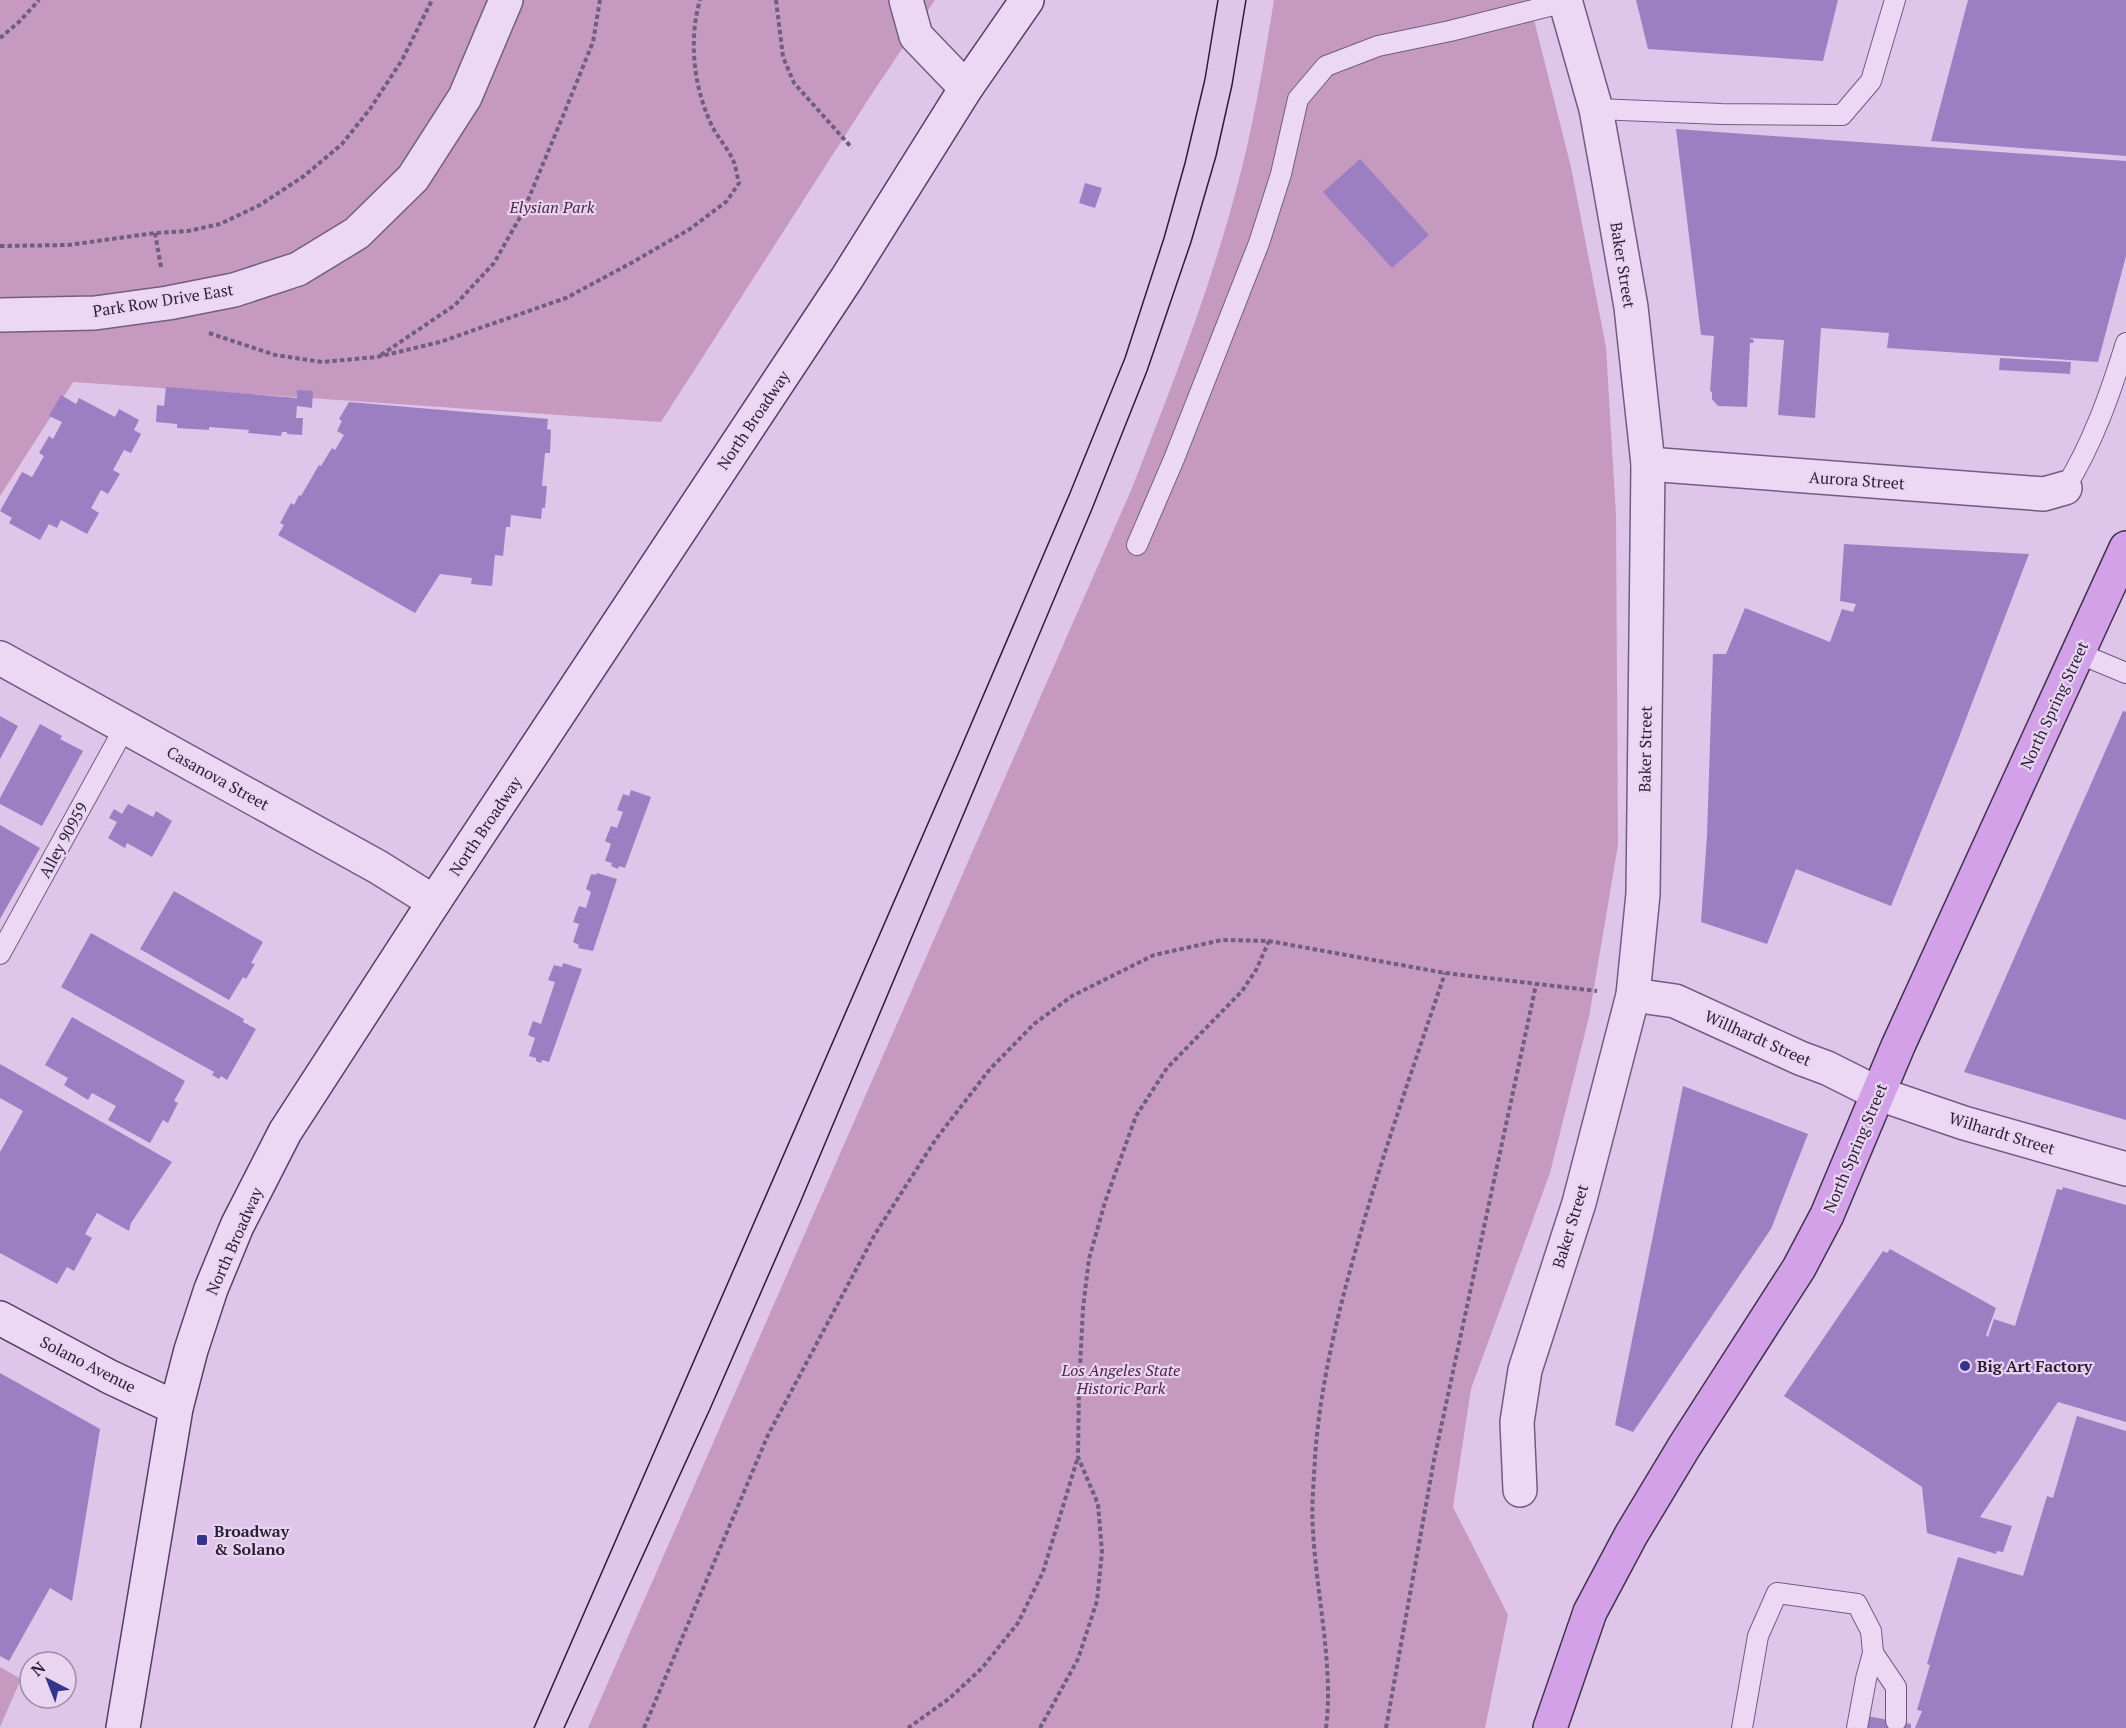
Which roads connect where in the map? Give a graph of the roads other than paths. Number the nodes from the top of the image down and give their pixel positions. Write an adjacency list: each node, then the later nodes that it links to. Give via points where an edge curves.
1 (506, 0): 8 (street, Park Row Drive East, via 465,97 413,178 357,233 298,269 234,290 95,313)
2 (906, 0): 6 (street, via 916,36)
3 (1027, 0): 6 (street, North Broadway)
4 (1895, 0): 7 (lane, via 1871,81 1842,115)
5 (1565, 1): 7 (street, Baker Street); 12 (lane, via 1378,46 1326,66 1298,99 1281,174 1259,243)
6 (966, 88): 18 (street, North Broadway, via 847,278)
7 (1596, 109): 10 (street, Baker Street, via 1631,307)
8 (0, 315)
9 (2126, 344): 11 (lane, via 2109,399 2081,463)
10 (1648, 464): 11 (street, Aurora Street, via 2044,494); 20 (street, Baker Street, via 1643,894)
11 (2065, 488)
12 (1137, 545)
13 (2126, 548): 14 (main road, North Spring Street)
14 (2078, 653): 16 (lane); 21 (main road, North Spring Street)
15 (0, 658): 17 (street, Casanova Street)
16 (2126, 673)
17 (125, 727): 18 (street, Casanova Street); 19 (lane, Alley 90959)
18 (434, 902): 24 (street, North Broadway, via 285,1132 237,1226 211,1289)
19 (0, 954)
20 (1633, 994): 21 (street, Willhardt Street, via 1675,1001); 25 (street, Baker Street, via 1579,1203 1525,1370 1517,1422)
21 (1879, 1094): 22 (street, Wilhardt Street); 29 (main road, North Spring Street, via 1827,1215 1799,1268 1678,1457 1590,1612)
22 (2126, 1170)
23 (0, 1318): 24 (street, Solano Avenue)
24 (176, 1408): 28 (street, North Broadway)
25 (1520, 1490)
26 (1873, 1653): 27 (lane, via 1896,1687); 30 (lane, via 1871,1631 1857,1604 1777,1593 1758,1636); 31 (lane)
27 (1896, 1721)
28 (123, 1728)
29 (1550, 1728)
30 (1742, 1728)
31 (1857, 1728)

